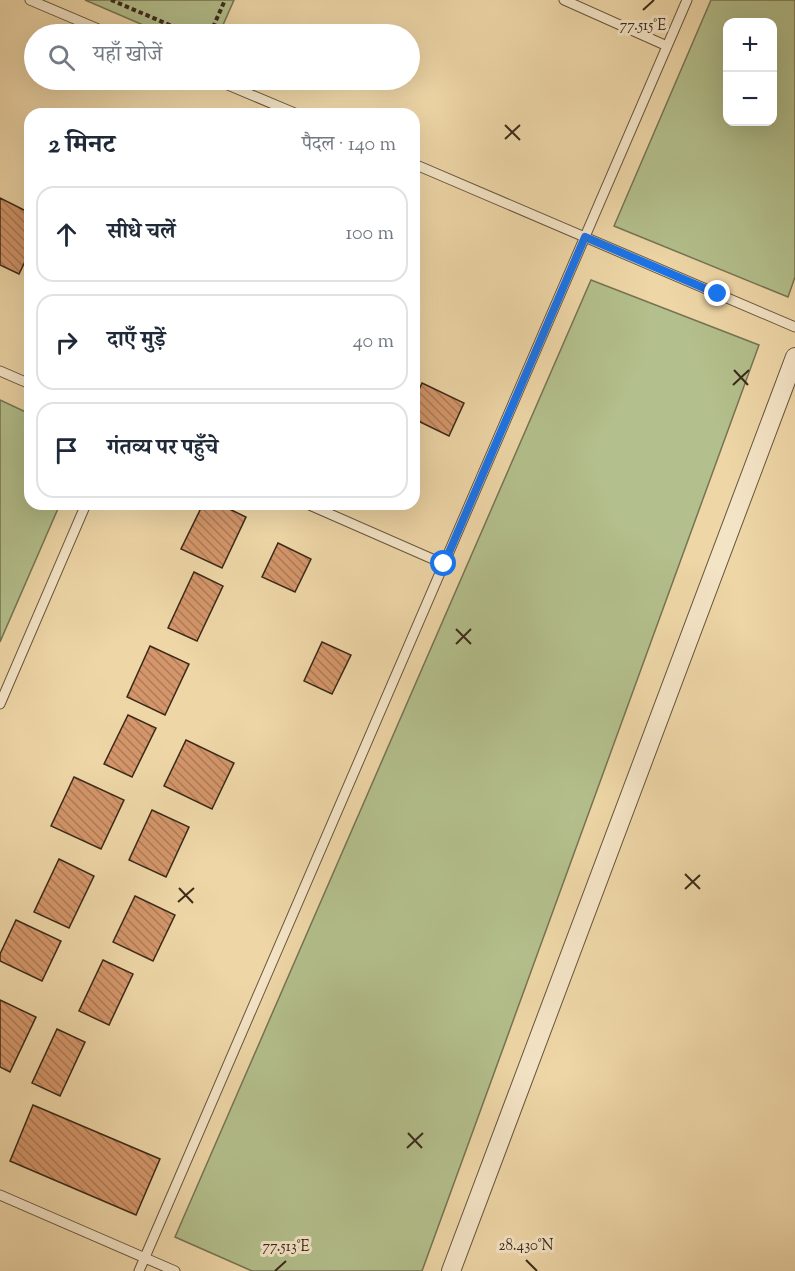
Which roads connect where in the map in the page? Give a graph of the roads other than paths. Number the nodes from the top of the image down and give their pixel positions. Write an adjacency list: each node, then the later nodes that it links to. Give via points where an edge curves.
1 (30, 0): 4 (lane)
2 (564, 0): 5 (lane)
3 (687, 0): 5 (lane)
4 (86, 24)
5 (667, 46): 9 (lane)
6 (240, 90): 7 (lane)
7 (283, 108)
8 (420, 167): 9 (lane)
9 (585, 237): 10 (lane); 16 (lane)
10 (795, 327)
11 (795, 357): 22 (street)
12 (0, 370): 13 (lane)
13 (24, 381)
14 (83, 510): 17 (lane)
15 (321, 510): 16 (lane)
16 (444, 564): 19 (lane)
17 (0, 705)
18 (0, 1195): 19 (lane)
19 (145, 1258): 20 (lane); 21 (lane)
20 (139, 1271)
21 (175, 1271)
22 (451, 1271)

